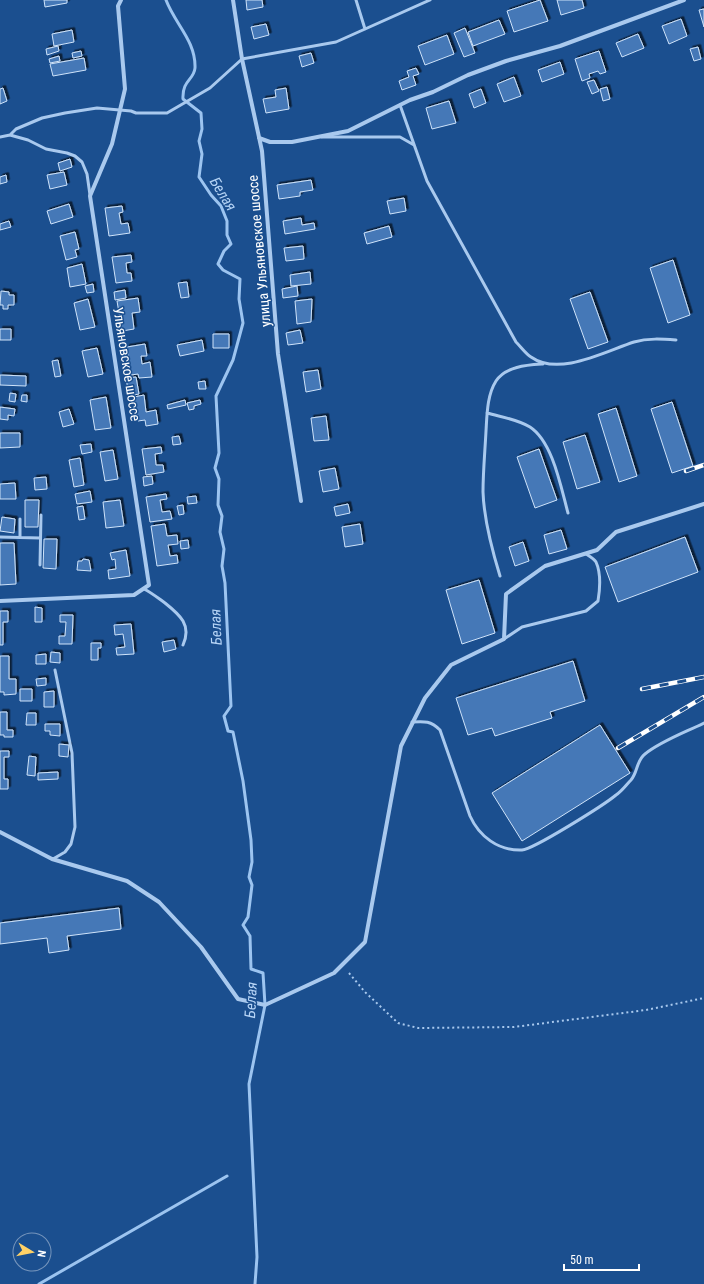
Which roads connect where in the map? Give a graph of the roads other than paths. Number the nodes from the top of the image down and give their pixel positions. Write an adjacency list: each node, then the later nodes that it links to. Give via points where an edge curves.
1 (121, 0): 9 (street, via 118,6 125,89)
2 (233, 0): 7 (street, улица Ульяновское шоссе)
3 (356, 0): 6 (lane)
4 (430, 0): 6 (lane)
5 (684, 0): 8 (street, via 560,46 499,63)
6 (365, 29): 7 (lane, via 336,42)
7 (242, 60): 9 (lane, via 210,88 167,113); 13 (street, улица Ульяновское шоссе)
8 (400, 105): 12 (street, via 348,131); 14 (lane)
9 (120, 110): 10 (lane, via 97,108 65,113 27,124); 15 (street, via 112,144)
10 (10, 135): 11 (lane); 15 (lane, via 46,149 75,156 82,162 87,174)
11 (0, 137)
12 (319, 137): 13 (street, via 292,142 270,142); 14 (lane, via 400,137)
13 (259, 138): 19 (street, улица Ульяновское шоссе, via 278,354)
14 (414, 145): 17 (lane, via 427,181 516,342 531,358)
15 (90, 196): 30 (street, Ульяновское шоссе, via 149,585)
16 (676, 340): 17 (lane, via 635,342 596,357 566,364)
17 (545, 364): 18 (lane, via 517,367 496,380)
18 (487, 413): 21 (lane, via 519,421 532,428 544,441 555,466); 29 (lane, via 483,493 487,523)
19 (301, 501)
20 (704, 504): 27 (street, via 616,532 597,550)
21 (568, 513)
22 (41, 516): 26 (lane)
23 (20, 519): 25 (lane)
24 (0, 537): 25 (lane)
25 (20, 537): 26 (lane)
26 (40, 538): 28 (lane)
27 (586, 554): 32 (street, via 545,566 506,594); 32 (lane, via 595,562 598,571 598,601 586,611 522,627)
28 (40, 565)
29 (500, 576)
30 (144, 589): 31 (street, via 134,595); 33 (lane, via 182,618 186,631)
31 (0, 601)
32 (504, 639): 35 (street, via 451,665 425,698)
33 (183, 645)
34 (55, 670): 38 (lane, via 72,753 75,827 71,844 65,852)
35 (412, 722): 36 (lane, via 432,723 440,730 470,816 482,836 500,846 523,850 558,832 616,795 633,778 639,760 644,754); 38 (street, via 401,746 365,942 334,973 265,1005 238,999 201,947 159,902 126,880)
36 (704, 723)
37 (0, 832): 38 (street)
38 (52, 859)

